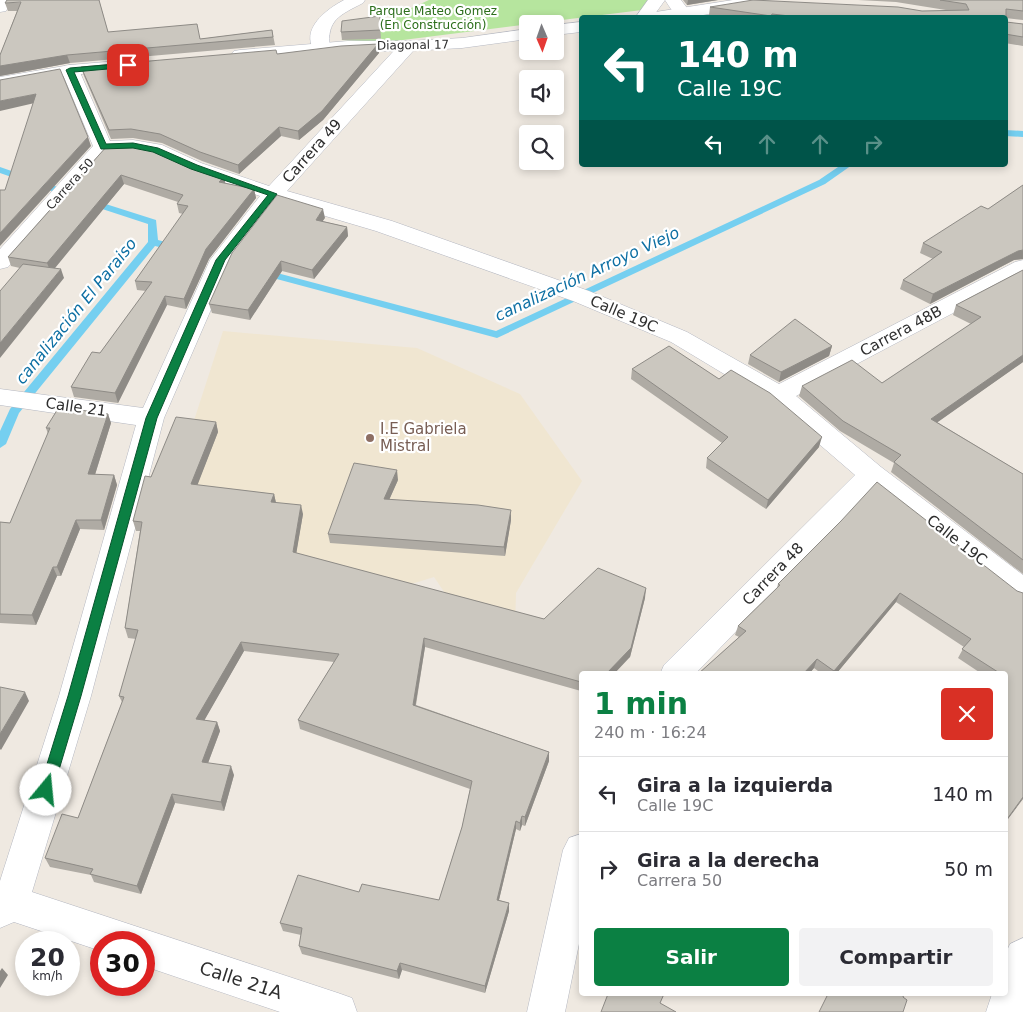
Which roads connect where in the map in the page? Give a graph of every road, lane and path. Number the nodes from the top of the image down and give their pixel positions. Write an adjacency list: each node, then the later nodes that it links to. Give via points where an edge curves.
1 (4, 0): 5 (street)
2 (357, 0): 13 (street, via 335,12 321,25 318,36)
3 (657, 0): 7 (street)
4 (764, 2): 6 (street)
5 (0, 6)
6 (677, 6): 8 (street)
7 (645, 15)
8 (656, 15)
9 (579, 27): 10 (street)
10 (564, 29)
11 (519, 35): 12 (street, Diagonal 17)
12 (408, 46): 13 (street, Diagonal 17); 19 (street, Carrera 49)
13 (320, 48): 14 (street, Diagonal 17)
14 (224, 56)
15 (137, 64): 16 (street)
16 (70, 70): 17 (street); 18 (street, Carrera 50)
17 (0, 82)
18 (103, 147): 19 (street, Calle 19C, via 133,146 155,150); 20 (street, Carrera 50)
19 (273, 194): 22 (street, Calle 19C, via 384,226 588,298 679,337); 24 (street, Carrera 49, via 221,260)
20 (0, 262)
21 (1023, 266): 22 (street, Carrera 48B)
22 (778, 396): 25 (street, Calle 19C)
23 (3, 397): 24 (street, Calle 21)
24 (151, 418): 29 (street, Carrera 49, via 75,696)
25 (872, 474): 26 (street, Calle 19C); 27 (street, Carrera 48)
26 (1023, 591)
27 (678, 671)
28 (579, 859): 34 (street)
29 (5, 906): 30 (street)
30 (91, 931)
31 (155, 952): 33 (street, Calle 21A)
32 (1023, 957): 35 (street)
33 (338, 1012)
34 (546, 1012)
35 (1006, 1012)

